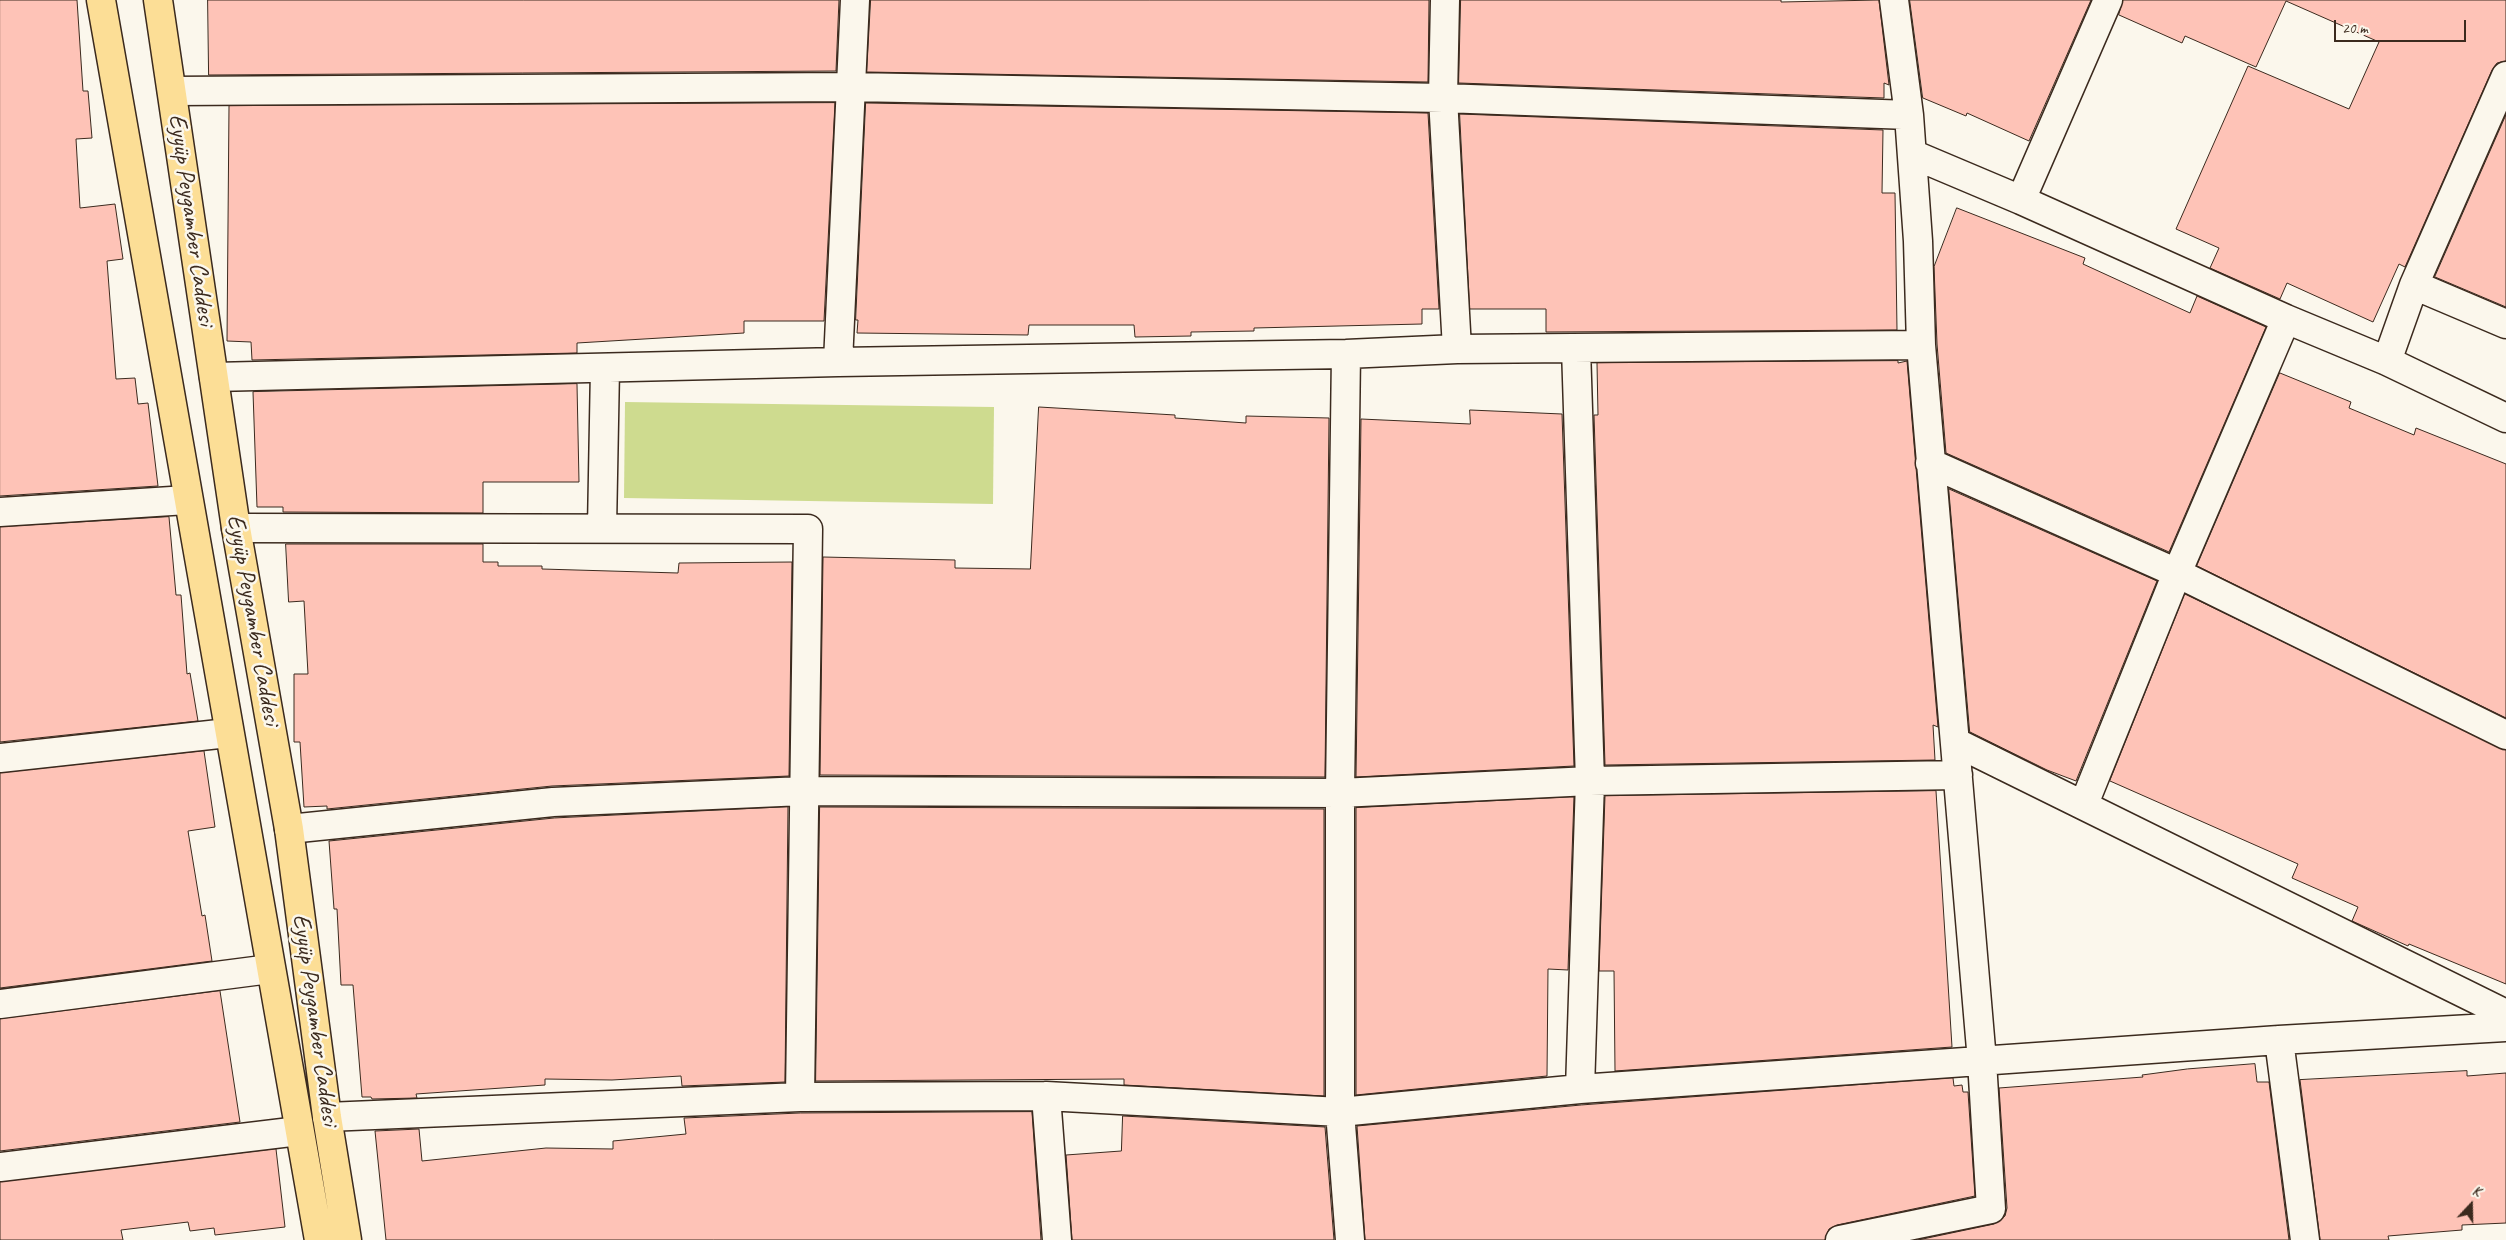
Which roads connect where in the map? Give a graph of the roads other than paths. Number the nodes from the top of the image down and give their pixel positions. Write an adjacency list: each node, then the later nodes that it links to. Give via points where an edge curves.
1 (101, 0): 27 (main road)
2 (158, 0): 9 (main road, Eyyüp Peygamber Caddesi)
3 (855, 0): 8 (street)
4 (1445, 0): 10 (street)
5 (1894, 0): 11 (street)
6 (2108, 0): 13 (street)
7 (2506, 76): 14 (street)
8 (851, 87): 9 (street); 10 (street); 22 (street)
9 (172, 91): 24 (main road, Eyyüp Peygamber Caddesi)
10 (1443, 98): 11 (street); 19 (street)
11 (1909, 114): 12 (street)
12 (1912, 154): 13 (street); 17 (street)
13 (2021, 200): 15 (street)
14 (2414, 286): 16 (street); 21 (street)
15 (2286, 319): 21 (street); 31 (street)
16 (2506, 324)
17 (1921, 345): 18 (street); 26 (street)
18 (1576, 348): 19 (street); 37 (street)
19 (1456, 349): 20 (street)
20 (1346, 354): 22 (street); 39 (street)
21 (2387, 361): 25 (street)
22 (838, 362): 23 (street)
23 (605, 368): 24 (street); 30 (street)
24 (214, 378): 29 (main road, Eyyüp Peygamber Caddesi)
25 (2506, 418)
26 (1930, 464): 31 (street); 34 (street)
27 (187, 500): 28 (street); 32 (main road)
28 (0, 512)
29 (236, 528): 30 (street); 41 (main road, Eyyüp Peygamber Caddesi)
30 (602, 528): 38 (street, via 808,528)
31 (2177, 573): 33 (street); 40 (street)
32 (228, 733): 35 (street); 42 (main road)
33 (2506, 735)
34 (1955, 742): 36 (street); 40 (street)
35 (0, 758)
36 (1958, 775): 37 (street); 47 (street)
37 (1590, 781): 39 (street); 48 (street)
38 (803, 791): 39 (street); 41 (street, via 553,802); 50 (street)
39 (1340, 793): 51 (street)
40 (2084, 804): 44 (street)
41 (289, 829): 52 (main road, Eyyüp Peygamber Caddesi)
42 (270, 969): 43 (street); 53 (main road)
43 (0, 1004)
44 (2506, 1014)
45 (2506, 1027): 46 (street)
46 (2279, 1040): 47 (street); 60 (street)
47 (1982, 1061): 48 (street); 59 (street, via 1991,1209)
48 (1580, 1090): 51 (street)
49 (1046, 1096): 50 (street); 51 (street); 57 (street)
50 (800, 1097): 52 (street)
51 (1340, 1112): 58 (street)
52 (327, 1117): 56 (main road, Eyyüp Peygamber Caddesi)
53 (299, 1131): 54 (street); 55 (main road)
54 (0, 1167)
55 (319, 1240)
56 (347, 1240)
57 (1057, 1240)
58 (1350, 1240)
59 (1840, 1240)
60 (2305, 1240)

